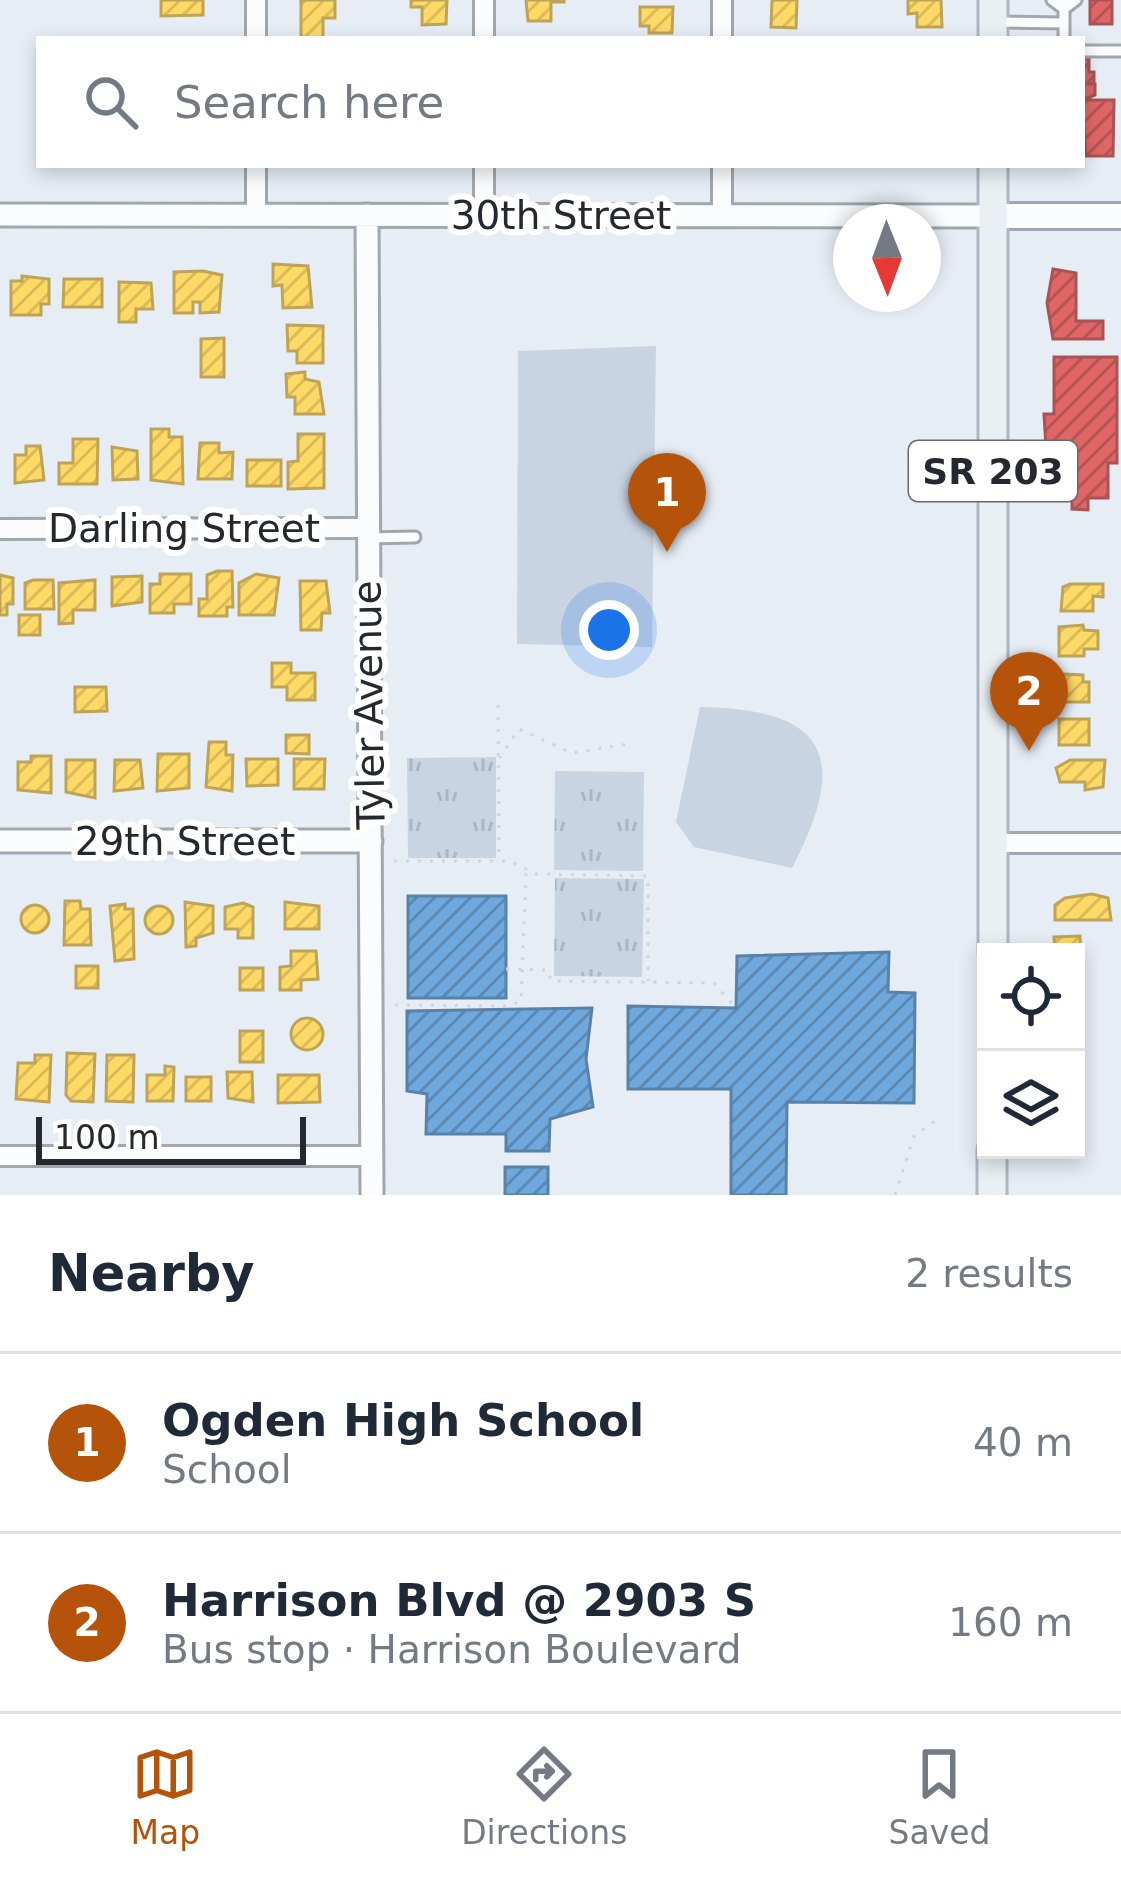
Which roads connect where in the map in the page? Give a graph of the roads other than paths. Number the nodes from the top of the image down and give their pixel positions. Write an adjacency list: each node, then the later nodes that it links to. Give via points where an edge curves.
1 (256, 0): 9 (street)
2 (484, 0): 10 (street)
3 (722, 0): 11 (street)
4 (1052, 0): 6 (lane)
5 (1076, 0): 6 (lane)
6 (1064, 5): 8 (lane)
7 (993, 20): 8 (lane)
8 (1064, 23): 12 (lane)
9 (256, 36)
10 (484, 36)
11 (722, 36)
12 (1064, 36)
13 (1085, 51): 14 (lane)
14 (1121, 51)
15 (256, 168): 20 (street)
16 (484, 168): 22 (street)
17 (722, 168): 23 (street)
18 (993, 168): 24 (main road, SR 203)
19 (0, 215): 20 (street, 30th Street)
20 (256, 215): 21 (street, 30th Street)
21 (368, 215): 22 (street, 30th Street); 27 (street, Tyler Avenue)
22 (484, 215): 23 (street, 30th Street)
23 (722, 215): 24 (street, 30th Street)
24 (993, 216): 25 (main road, 30th Street); 31 (main road, SR 203)
25 (1121, 216)
26 (0, 529): 27 (street, Darling Street)
27 (368, 533): 28 (lane); 30 (street, Tyler Avenue)
28 (415, 537)
29 (0, 841): 30 (street, 29th Street)
30 (371, 842): 35 (street, Tyler Avenue)
31 (992, 843): 32 (street); 33 (main road, SR 203)
32 (1121, 843)
33 (993, 943)
34 (0, 1156): 35 (street)
35 (373, 1156): 37 (street, Tyler Avenue)
36 (992, 1159): 38 (main road)
37 (372, 1195)
38 (992, 1195)

